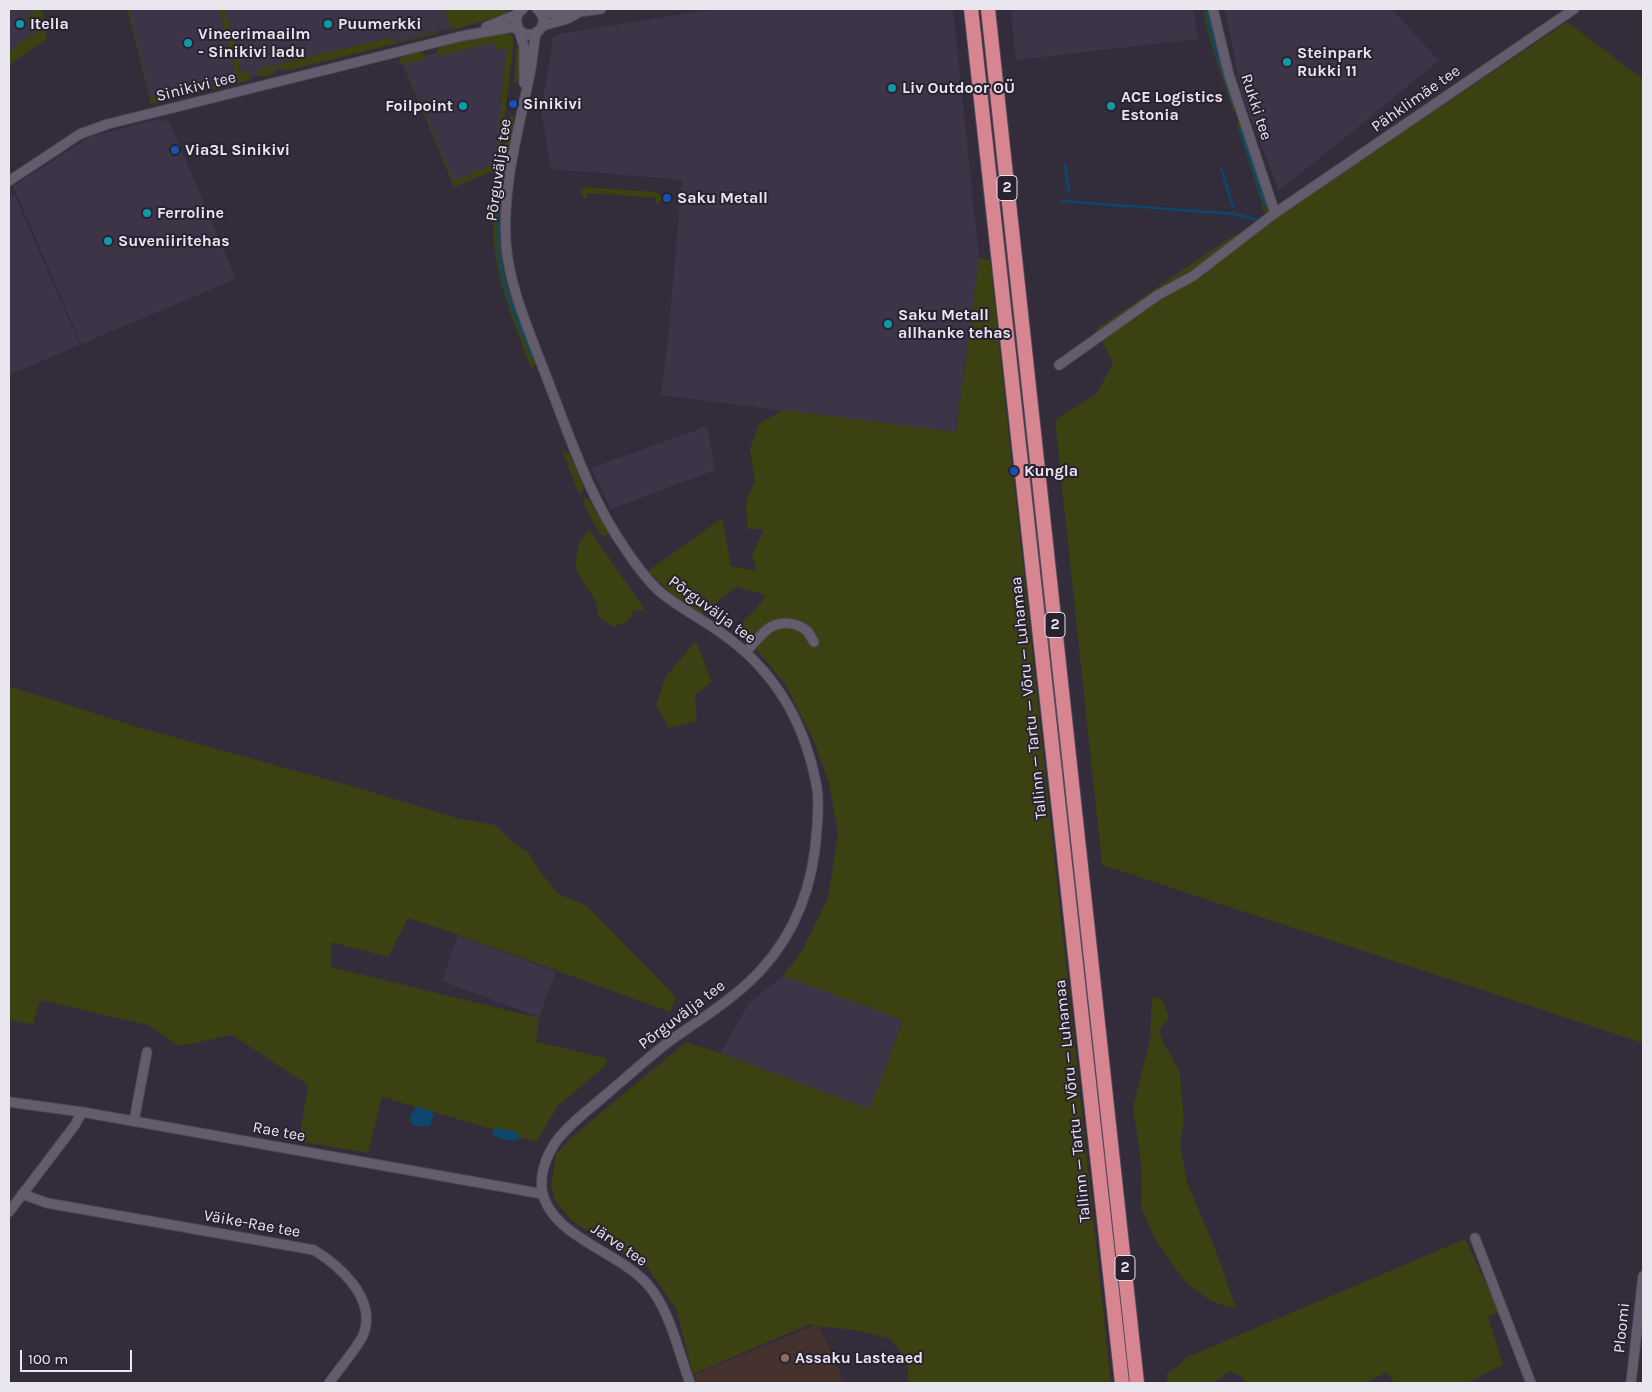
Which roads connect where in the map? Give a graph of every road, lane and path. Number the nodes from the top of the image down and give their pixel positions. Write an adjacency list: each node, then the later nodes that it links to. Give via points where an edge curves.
1 (601, 9): 8 (street)
2 (971, 9): 29 (highway, Tallinn — Tartu — Võru — Luhamaa / 2)
3 (988, 9): 30 (highway, Tallinn — Tartu — Võru — Luhamaa / 2)
4 (1213, 9): 14 (street, Rukki tee, via 1234,92)
5 (1574, 9): 14 (street, Pähklimäe tee)
6 (521, 10): 10 (street, Põrguvälja tee, via 516,20); 11 (street, Sinikivi tee)
7 (538, 10): 8 (street); 9 (street, Põrguvälja tee, via 544,21)
8 (578, 12): 9 (street)
9 (539, 29): 10 (street, Sinikivi tee, via 531,35); 12 (street, Põrguvälja tee)
10 (519, 30): 11 (street, Sinikivi tee, via 513,27); 12 (street, Põrguvälja tee, via 525,65)
11 (462, 36): 13 (street, Sinikivi tee, via 108,124 80,134)
12 (523, 105): 17 (street, Põrguvälja tee, via 506,211 508,267 525,321 585,476 605,518 645,576 676,604)
13 (9, 180)
14 (1275, 214): 15 (street, Pähklimäe tee, via 1193,276 1158,295)
15 (1059, 364)
16 (814, 642): 17 (street, via 800,627 779,624 769,628)
17 (746, 652): 23 (street, Põrguvälja tee, via 776,686 795,717 815,780 818,806 816,842 799,912 783,942 754,978 668,1042 563,1134 546,1161)
18 (147, 1052): 21 (street)
19 (9, 1102): 20 (street, Rae tee)
20 (82, 1112): 21 (street, Rae tee); 22 (street)
21 (134, 1121): 23 (street, Rae tee)
22 (22, 1194): 24 (street); 27 (street, Väike-Rae tee, via 47,1203 314,1250 343,1273 362,1296 366,1313 364,1334)
23 (543, 1194): 28 (street, Järve tee, via 550,1211 563,1224 637,1273 650,1287 668,1320)
24 (9, 1212)
25 (1475, 1238): 31 (street)
26 (1643, 1276): 32 (street, Ploomi)
27 (329, 1383)
28 (690, 1383)
29 (1122, 1383)
30 (1137, 1383)
31 (1530, 1383)
32 (1631, 1383)

